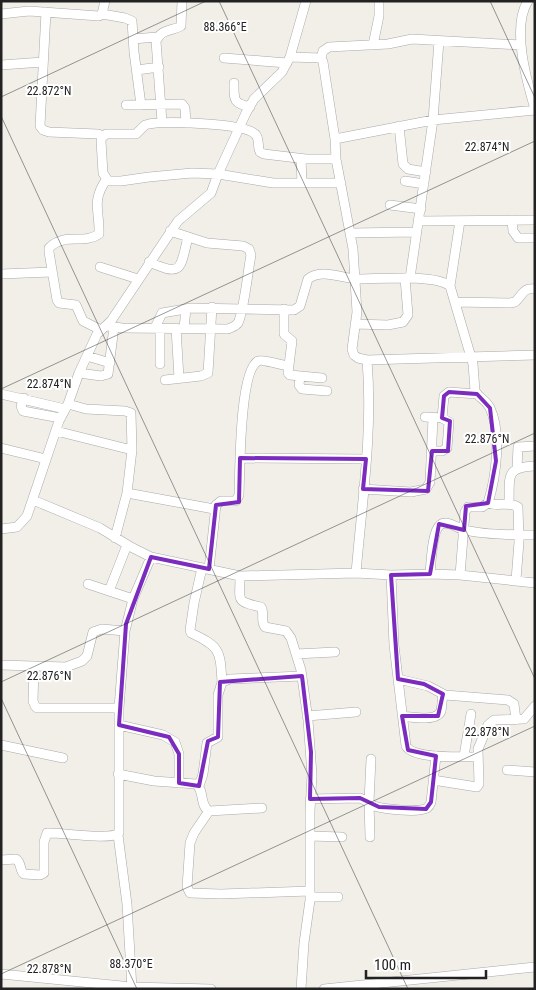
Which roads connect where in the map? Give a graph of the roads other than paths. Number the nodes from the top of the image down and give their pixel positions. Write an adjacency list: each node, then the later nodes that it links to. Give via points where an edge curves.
1 (105, 1): 8 (street)
2 (182, 1): 9 (street, via 181,26 166,30)
3 (306, 1): 16 (street)
4 (379, 1): 12 (street)
5 (528, 1): 13 (street, via 522,15)
6 (46, 12): 7 (street); 8 (street); 17 (street)
7 (1, 14)
8 (102, 14): 10 (street, via 130,19)
9 (158, 37): 10 (street); 19 (street)
10 (133, 39): 20 (street)
11 (439, 41): 12 (street, via 412,39); 13 (street); 27 (street)
12 (373, 45): 15 (street, via 329,47)
13 (521, 45): 26 (street, via 524,72)
14 (224, 58): 16 (street)
15 (321, 58): 16 (street); 33 (street)
16 (288, 60): 25 (street, via 282,72)
17 (43, 62): 18 (street); 32 (street, via 40,126 43,130)
18 (1, 65)
19 (159, 67): 20 (street); 22 (street)
20 (137, 70): 23 (street)
21 (234, 83): 25 (street, via 236,102)
22 (162, 104): 23 (street); 28 (street); 29 (street, via 182,104)
23 (142, 105): 24 (street)
24 (126, 106)
25 (250, 107): 31 (street)
26 (535, 109): 27 (street)
27 (433, 120): 30 (street); 36 (street)
28 (162, 122): 29 (street); 32 (street, via 144,125 136,134)
29 (186, 123): 31 (street)
30 (399, 126): 33 (street); 36 (street, via 403,164)
31 (240, 127): 34 (street, via 257,135 258,148 264,154); 37 (street)
32 (104, 136): 38 (street, via 101,141)
33 (335, 139): 35 (street)
34 (301, 159): 35 (street); 41 (street)
35 (336, 159): 40 (street)
36 (426, 172): 42 (street)
37 (218, 174): 38 (street, via 177,173); 41 (street, via 258,182); 49 (street, via 212,193 186,213)
38 (106, 180): 56 (street, via 98,192 99,234 54,243 49,248)
39 (405, 181): 42 (street)
40 (341, 183): 41 (street); 51 (street)
41 (302, 184)
42 (424, 184): 44 (street)
43 (390, 205): 44 (street)
44 (421, 209): 47 (street)
45 (512, 220): 46 (street); 48 (street); 53 (street, via 513,231 518,238)
46 (535, 220)
47 (419, 221): 48 (street); 50 (street)
48 (460, 221): 61 (street)
49 (170, 231): 52 (street); 54 (street)
50 (416, 232): 51 (street); 58 (street)
51 (350, 233): 60 (street)
52 (188, 237): 54 (street, via 176,270 167,270); 67 (street, via 249,249)
53 (535, 238)
54 (149, 262): 59 (street)
55 (100, 267): 59 (street)
56 (51, 272): 57 (street); 69 (street, via 59,303 76,305 83,321)
57 (1, 274)
58 (408, 278): 60 (street); 61 (street); 68 (street, via 408,315 404,322)
59 (138, 279): 69 (street)
60 (355, 279): 66 (street, via 311,276 300,306 294,310); 68 (street)
61 (450, 286): 63 (street)
62 (535, 289): 63 (street, via 525,290 510,303)
63 (455, 302): 75 (street)
64 (212, 307): 65 (street); 67 (street); 72 (street)
65 (186, 309): 70 (street, via 162,314); 71 (street)
66 (284, 309): 67 (street); 79 (street, via 284,334 292,341)
67 (242, 310): 72 (street, via 234,327)
68 (355, 324): 76 (street, via 352,349 358,358)
69 (107, 328): 70 (street); 73 (street); 77 (street)
70 (158, 328): 71 (street); 78 (street)
71 (180, 328): 72 (street); 82 (street)
72 (210, 329): 82 (street, via 208,373)
73 (87, 356): 77 (street); 80 (street)
74 (535, 356): 75 (street)
75 (472, 358): 76 (street); 87 (street)
76 (367, 360): 99 (street, via 370,395)
77 (110, 363): 80 (street, via 105,375)
78 (160, 364)
79 (288, 366): 81 (street, via 290,375); 97 (street, via 261,361 251,372 244,397)
80 (79, 373): 89 (street)
81 (300, 376): 83 (street); 85 (street, via 302,389)
82 (179, 378): 84 (street)
83 (322, 378)
84 (165, 380)
85 (327, 391)
86 (1, 394): 88 (street)
87 (477, 394): 91 (street, via 446,393); 105 (street, via 485,400 494,420 496,469)
88 (24, 398): 89 (street); 90 (street, via 23,411)
89 (66, 406): 90 (street); 95 (street, via 129,412 133,417)
90 (60, 418): 92 (street)
91 (433, 418): 96 (street); 96 (street, via 450,422 447,448)
92 (56, 431): 95 (street); 98 (street)
93 (535, 446): 101 (street, via 518,447)
94 (1, 448): 98 (street)
95 (132, 450): 103 (street)
96 (432, 451): 102 (street, via 430,482 426,489 411,492)
97 (240, 458): 99 (street); 107 (street, via 238,498 233,502 218,502)
98 (46, 459): 104 (street)
99 (366, 459): 102 (street)
100 (535, 466): 101 (street)
101 (516, 468): 106 (street, via 510,480)
102 (363, 488): 116 (street)
103 (126, 493): 107 (street); 112 (street)
104 (33, 500): 108 (street, via 27,516 17,528); 112 (street, via 88,522)
105 (488, 503): 106 (street); 109 (street, via 468,508)
106 (509, 504): 110 (street, via 518,507)
107 (214, 508): 115 (street)
108 (1, 529)
109 (464, 530): 110 (street); 117 (street, via 448,524 438,526); 119 (street)
110 (519, 535): 111 (street); 121 (street)
111 (535, 535)
112 (115, 538): 113 (street)
113 (127, 545): 114 (street); 124 (street)
114 (151, 557): 115 (street); 125 (street)
115 (205, 568): 120 (street); 133 (street, via 190,630 191,634 218,650)
116 (356, 573): 118 (street); 120 (street)
117 (430, 574): 118 (street); 119 (street)
118 (391, 575): 132 (street)
119 (460, 575): 121 (street)
120 (240, 576): 128 (street, via 242,602 261,607 264,625 286,632)
121 (516, 580): 122 (street)
122 (535, 583)
123 (88, 584): 124 (street)
124 (109, 591): 125 (street)
125 (133, 599): 126 (street)
126 (125, 631): 130 (street, via 102,629 93,632 87,656 74,665); 135 (street)
127 (335, 652): 128 (street)
128 (296, 654): 131 (street)
129 (1, 665): 130 (street)
130 (34, 667): 135 (street, via 34,701 38,708)
131 (302, 676): 133 (street); 139 (street)
132 (398, 679): 134 (street, via 428,686); 140 (street)
133 (222, 682): 154 (street, via 218,695 218,737 208,743)
134 (443, 694): 140 (street, via 438,716); 141 (street, via 508,700 514,704)
135 (119, 708): 142 (street)
136 (533, 711): 141 (street, via 524,719)
137 (356, 712): 139 (street)
138 (471, 714): 145 (street)
139 (307, 716): 155 (street, via 312,775)
140 (402, 716): 144 (street, via 408,749)
141 (516, 720): 146 (street, via 490,722)
142 (120, 725): 151 (street); 153 (street, via 150,731 175,742 180,754)
143 (1, 745): 147 (street)
144 (436, 756): 145 (street); 152 (street)
145 (464, 756): 146 (street)
146 (477, 757): 152 (street, via 477,787)
147 (63, 758)
148 (371, 759): 156 (street)
149 (507, 770): 150 (street)
150 (535, 772)
151 (118, 774): 153 (street); 159 (street)
152 (433, 780): 156 (street, via 431,802 426,809 379,807)
153 (179, 783): 154 (street)
154 (199, 786): 158 (street, via 203,806)
155 (310, 799): 156 (street, via 360,798); 160 (street)
156 (369, 802): 162 (street)
157 (262, 808): 158 (street)
158 (209, 811): 164 (street, via 190,843 187,887 190,892)
159 (118, 835): 163 (street, via 47,833 44,873 40,875 24,874 16,859); 169 (street, via 127,904)
160 (310, 836): 161 (street); 164 (street)
161 (342, 837)
162 (370, 837)
163 (1, 860)
164 (310, 894): 165 (street); 171 (street)
165 (338, 897)
166 (535, 967): 168 (street)
167 (1, 974): 169 (street)
168 (364, 987): 172 (street)
169 (132, 988): 170 (street)
170 (211, 989)
171 (301, 989)
172 (324, 989)

